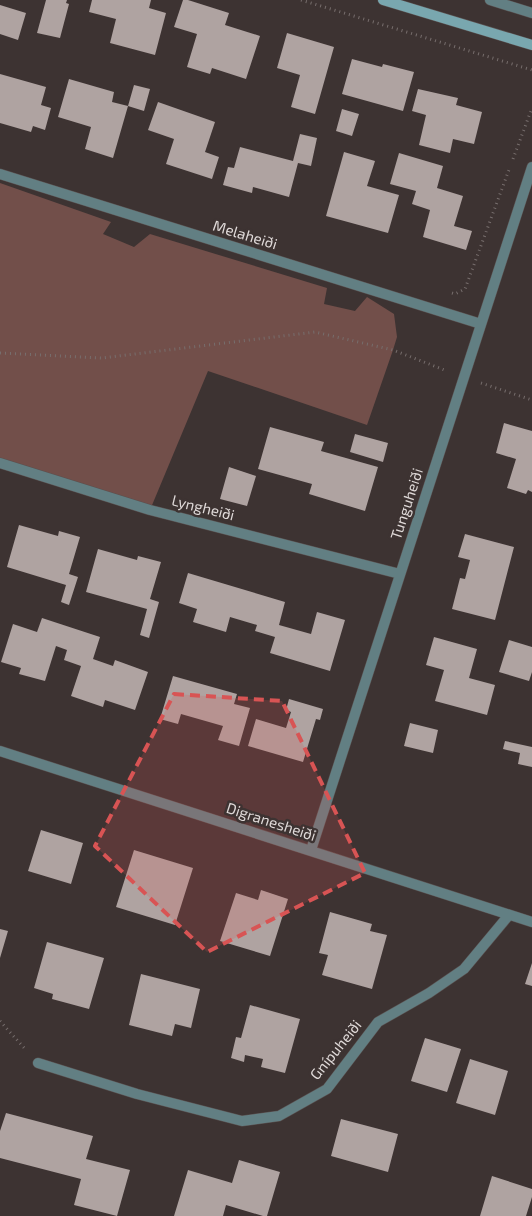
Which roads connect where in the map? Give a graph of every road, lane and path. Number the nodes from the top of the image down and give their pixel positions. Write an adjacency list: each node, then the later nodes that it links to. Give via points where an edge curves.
1 (301, 0): 6 (path)
2 (384, 0): 5 (street)
3 (490, 0): 4 (street)
4 (532, 12)
5 (532, 45)
6 (532, 70)
7 (532, 108): 10 (path, via 465,289 455,294)
8 (532, 167): 11 (street, Tunguheiði)
9 (0, 174): 11 (street, Melaheiði)
10 (446, 292)
11 (481, 324): 13 (street, Tunguheiði)
12 (0, 353): 13 (path, via 102,358 314,332 394,350)
13 (464, 377): 14 (path); 16 (street, Tunguheiði)
14 (532, 400)
15 (0, 463): 16 (street, Lyngheiði, via 150,510)
16 (400, 574): 18 (street, Tunguheiði)
17 (0, 752): 18 (street, Digranesheiði)
18 (311, 850): 19 (street, Digranesheiði)
19 (509, 915): 20 (street, Digranesheiði); 22 (street, Gnípuheiði, via 464,969 378,1022 327,1089 278,1116 242,1121 137,1094)
20 (532, 922)
21 (0, 1021): 22 (path)
22 (38, 1063)

